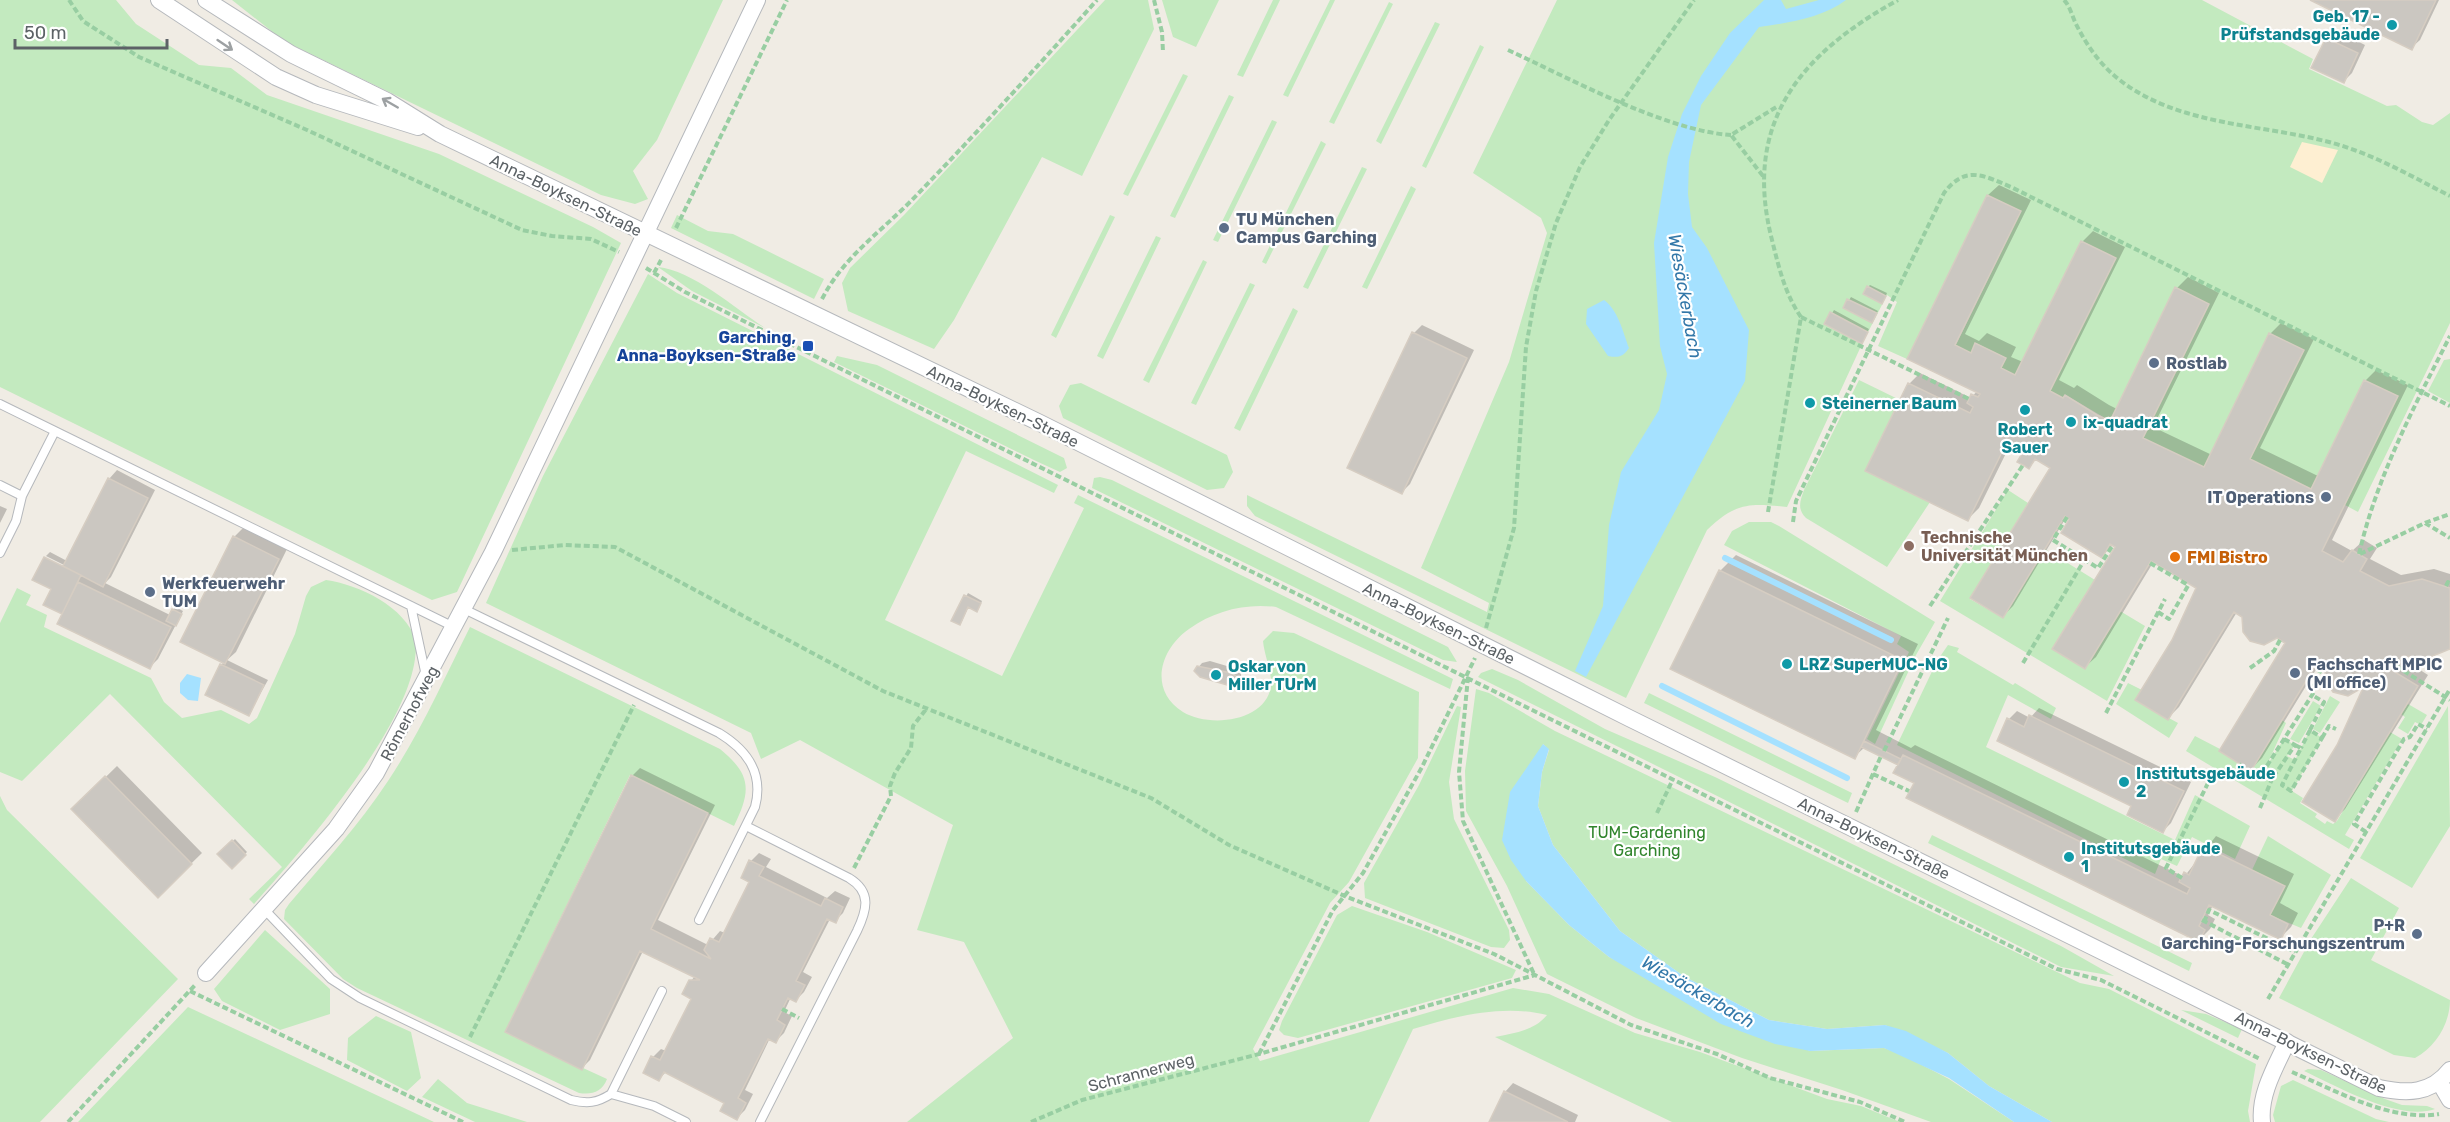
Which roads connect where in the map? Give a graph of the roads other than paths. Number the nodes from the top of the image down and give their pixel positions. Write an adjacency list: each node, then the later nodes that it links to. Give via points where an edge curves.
1 (159, 0): 4 (street, Anna-Boyksen-Straße, one-way to 4, via 276,77 316,95)
2 (206, 0): 4 (street, Anna-Boyksen-Straße, one-way to 2, via 387,100 291,54)
3 (757, 0): 5 (street, Römerhofweg)
4 (440, 134): 5 (street, Anna-Boyksen-Straße)
5 (644, 233): 12 (street, Römerhofweg); 20 (street, Anna-Boyksen-Straße, via 1040,423)
6 (0, 404): 7 (lane)
7 (55, 431): 9 (lane); 11 (lane)
8 (0, 485): 9 (lane)
9 (22, 496): 10 (lane, via 16,521)
10 (0, 553)
11 (411, 606): 13 (lane); 14 (lane)
12 (464, 609): 13 (street, Römerhofweg); 15 (lane, via 718,733 743,751 758,787 755,807)
13 (454, 627): 14 (street, Römerhofweg)
14 (426, 680): 16 (street, Römerhofweg, via 376,773 336,829)
15 (746, 826): 17 (lane); 25 (lane, via 849,878 865,895 865,915)
16 (264, 909): 18 (street, Römerhofweg); 22 (lane, via 331,979 360,998 571,1100 599,1102)
17 (699, 920)
18 (206, 973)
19 (662, 991): 22 (lane)
20 (2287, 1042): 21 (street, Anna-Boyksen-Straße, via 2379,1088 2401,1093 2422,1090); 26 (street, via 2262,1107)
21 (2445, 1076): 23 (street)
22 (611, 1094): 24 (lane, via 654,1106)
23 (2450, 1100)
24 (686, 1122)
25 (760, 1122)
26 (2262, 1122)

